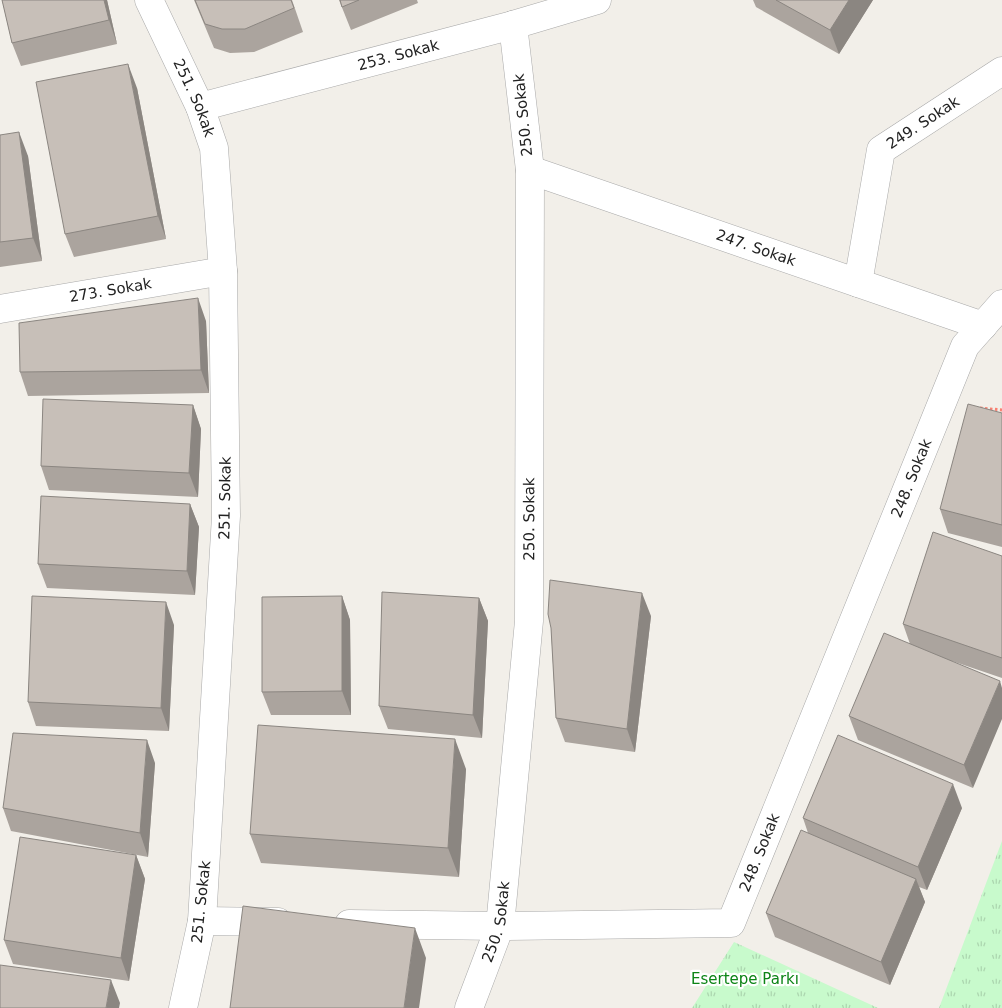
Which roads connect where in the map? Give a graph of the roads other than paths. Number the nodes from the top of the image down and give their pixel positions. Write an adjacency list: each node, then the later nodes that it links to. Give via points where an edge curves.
1 (149, 0): 5 (street, 251. Sokak)
2 (597, 0): 3 (street, 253. Sokak)
3 (513, 25): 5 (street, 253. Sokak); 6 (street, 250. Sokak)
4 (1002, 71): 8 (street, 249. Sokak, via 881,150)
5 (200, 107): 7 (street, 251. Sokak, via 214,148)
6 (530, 170): 8 (street, 247. Sokak); 13 (street, 250. Sokak, via 529,621)
7 (223, 271): 10 (street, 273. Sokak); 12 (street, 251. Sokak, via 226,516)
8 (858, 282): 11 (street, 247. Sokak)
9 (1002, 304): 11 (street, 248. Sokak)
10 (0, 309)
11 (983, 326): 13 (street, 248. Sokak, via 965,346 731,923)
12 (202, 921): 13 (street, 248. Sokak); 14 (street, 251. Sokak)
13 (500, 926): 15 (street, 250. Sokak)
14 (183, 1008)
15 (469, 1008)

